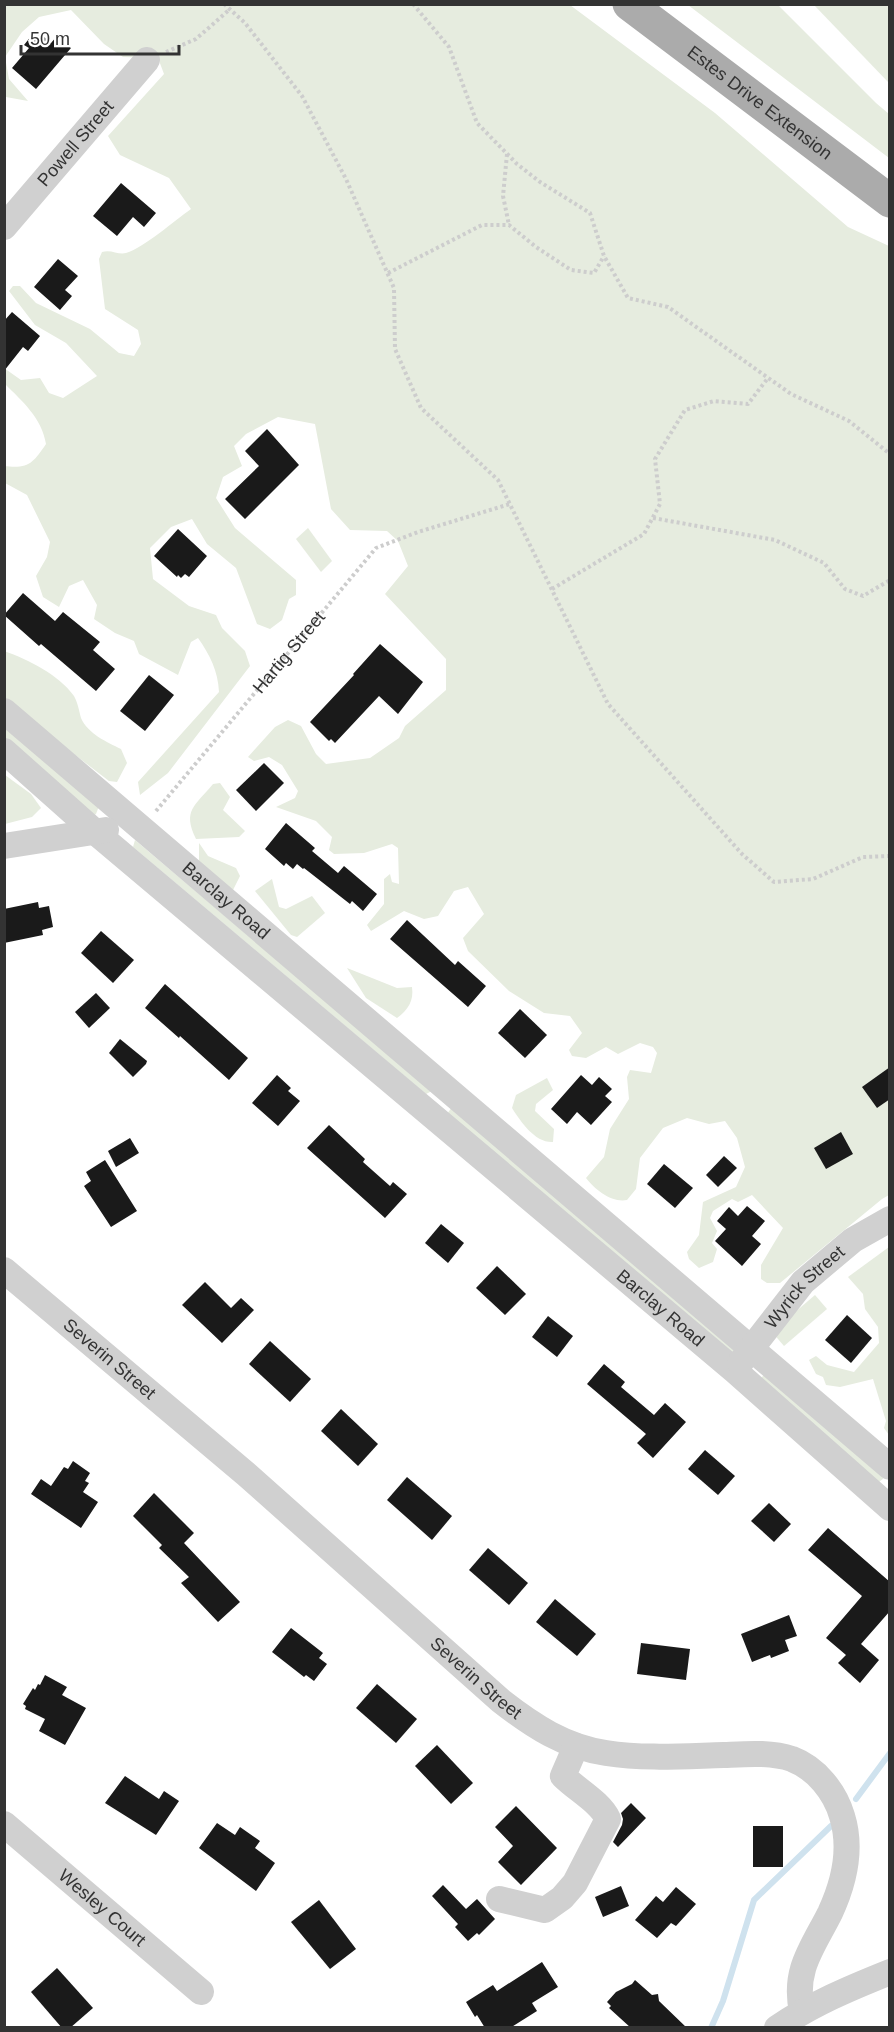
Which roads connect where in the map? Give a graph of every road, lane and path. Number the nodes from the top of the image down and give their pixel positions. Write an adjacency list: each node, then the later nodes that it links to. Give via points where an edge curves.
1 (224, 4): 4 (path)
2 (413, 4): 6 (path, via 449,47 477,123)
3 (629, 4): 7 (main road, Estes Drive Extension)
4 (230, 9): 5 (path, via 196,39); 11 (path, via 302,96 346,179)
5 (147, 60): 9 (street, Powell Street)
6 (507, 154): 8 (path, via 503,196); 10 (path, via 540,182 590,213)
7 (890, 201)
8 (509, 225): 10 (path, via 572,270 594,273); 11 (path, via 482,225)
9 (4, 226)
10 (604, 256): 12 (path, via 628,298 668,307)
11 (388, 273): 14 (path, via 394,288 394,349 421,408 498,480)
12 (768, 378): 13 (path, via 791,394 849,421); 15 (path, via 748,404 714,401 685,410 655,459 660,504)
13 (890, 454)
14 (511, 504): 17 (path); 20 (path, Hartig Street, via 376,548)
15 (653, 518): 16 (path, via 775,540 824,563 845,589 863,596); 17 (path, via 644,534)
16 (890, 580)
17 (552, 589): 23 (path, via 608,704 742,854 774,882 813,879 863,857)
18 (4, 711): 20 (street, Barclay Road)
19 (4, 751): 21 (street, Barclay Road)
20 (142, 828): 21 (street); 24 (street, Barclay Road)
21 (94, 831): 22 (street); 25 (street, Barclay Road)
22 (4, 846)
23 (890, 856)
24 (449, 1090): 25 (street); 28 (street, Barclay Road)
25 (429, 1113): 29 (street, Barclay Road)
26 (890, 1219): 28 (street, Wyrick Street, via 854,1239 803,1282)
27 (4, 1270): 32 (street, Severin Street, via 246,1474 501,1701 552,1737)
28 (751, 1349): 29 (street, Wyrick Street); 30 (street, Barclay Road)
29 (734, 1370): 31 (street, Barclay Road)
30 (890, 1467)
31 (888, 1504)
32 (576, 1746): 34 (street, via 563,1776 603,1809 608,1819 575,1883 545,1910); 37 (street, Severin Street, via 633,1756 780,1756 803,1764 828,1787 843,1816 846,1859 831,1911 802,1967)
33 (4, 1824): 36 (street, Wesley Court)
34 (499, 1899)
35 (890, 1972): 37 (street)
36 (201, 1992)
37 (802, 2011): 38 (street)
38 (777, 2028)

